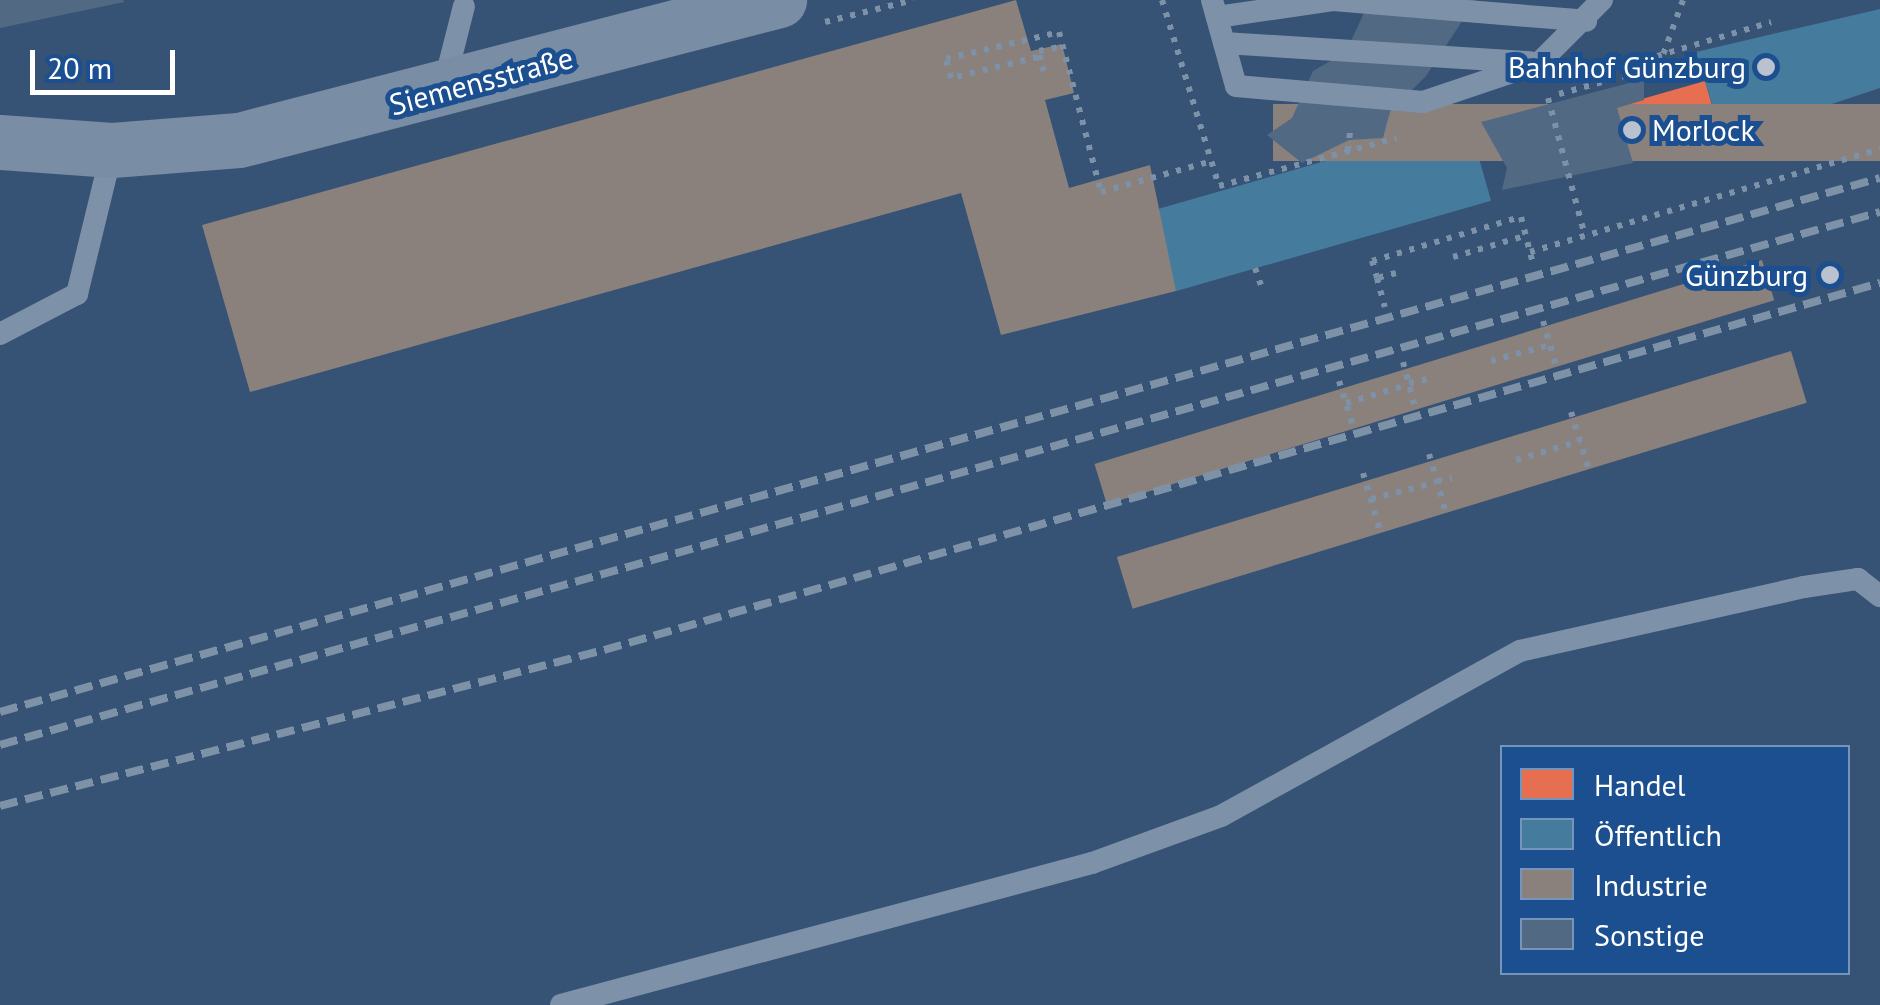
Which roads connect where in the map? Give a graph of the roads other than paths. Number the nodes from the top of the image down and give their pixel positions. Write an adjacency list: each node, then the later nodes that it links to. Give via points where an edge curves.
1 (779, 0): 8 (main road, Siemensstraße)
2 (1602, 0): 5 (lane)
3 (464, 6): 8 (lane)
4 (1214, 9): 5 (lane, via 1334,0); 6 (lane)
5 (1586, 21): 7 (lane)
6 (1224, 42): 7 (lane); 7 (lane, via 1236,86 1422,102)
7 (1539, 62)
8 (442, 94): 10 (main road, Siemensstraße, via 240,140)
9 (0, 142): 10 (main road, Siemensstraße)
10 (112, 150): 11 (lane, via 78,294)
11 (0, 334)
12 (1880, 596): 13 (lane, via 1858,580 1804,587 1520,651 1221,816 1092,863)
13 (561, 1005)

